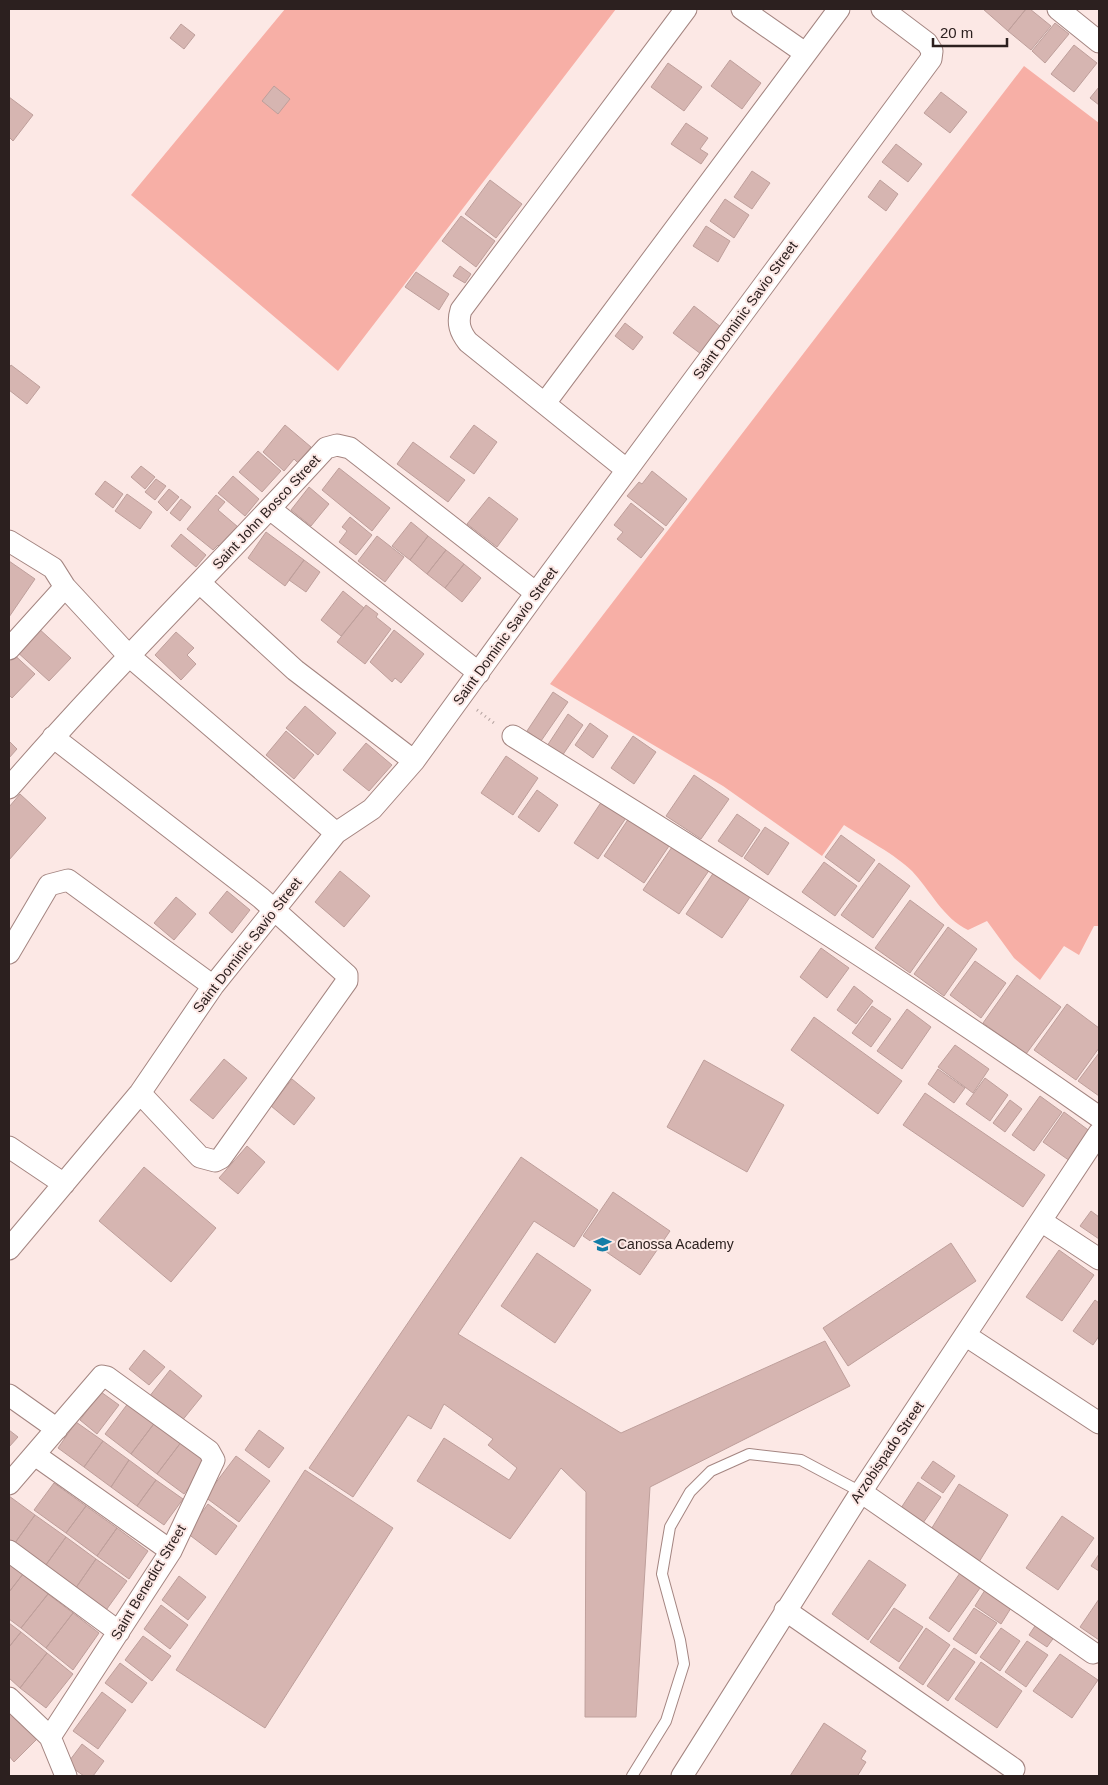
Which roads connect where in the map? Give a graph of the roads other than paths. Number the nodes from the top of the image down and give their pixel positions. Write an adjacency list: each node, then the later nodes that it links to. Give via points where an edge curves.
1 (686, 9): 8 (street, via 461,310 459,324 468,342)
2 (742, 9): 7 (street)
3 (840, 9): 7 (street)
4 (882, 9): 9 (street, Saint Dominic Savio Street, via 927,43 932,50 931,59)
5 (1058, 9): 6 (street)
6 (1099, 42)
7 (805, 53): 8 (street)
8 (545, 402): 9 (street)
9 (627, 470): 14 (street, Saint Dominic Savio Street)
10 (270, 509): 12 (street, Saint John Bosco Street); 14 (street, Saint John Bosco Street, via 326,448 343,445); 17 (street)
11 (9, 541): 13 (street, via 53,568)
12 (200, 583): 16 (street, Saint John Bosco Street); 20 (street, via 295,670)
13 (65, 587): 15 (street); 16 (street)
14 (536, 593): 17 (street, Saint Dominic Savio Street)
15 (9, 649)
16 (128, 655): 19 (street, Saint John Bosco Street); 22 (street)
17 (479, 672): 20 (street, Saint Dominic Savio Street)
18 (513, 736): 27 (street, via 726,868 964,1022)
19 (53, 737): 21 (street, Saint John Bosco Street); 23 (street)
20 (414, 761): 22 (street, Saint Dominic Savio Street, via 372,809)
21 (9, 788)
22 (336, 834): 23 (street, Saint Dominic Savio Street)
23 (274, 910): 25 (street, Saint Dominic Savio Street); 26 (street, via 346,971 348,978 221,1158 215,1161 200,1158)
24 (9, 953): 25 (street, via 49,885 68,880)
25 (213, 986): 26 (street, Saint Dominic Savio Street)
26 (140, 1093): 30 (street, Saint Dominic Savio Street)
27 (1099, 1117)
28 (1099, 1132): 31 (street, Arzobispado Street)
29 (9, 1147): 30 (street)
30 (64, 1184): 32 (street, Saint Dominic Savio Street)
31 (1042, 1222): 33 (street); 34 (street, Arzobispado Street)
32 (9, 1249)
33 (1099, 1259)
34 (965, 1335): 36 (street); 40 (street, Arzobispado Street)
35 (9, 1395): 37 (street)
36 (1099, 1423)
37 (57, 1429): 38 (street, Saint Benedict Street); 42 (street, Saint Benedict Street, via 102,1376 209,1451 214,1463)
38 (35, 1455): 39 (street, Saint Benedict Street); 42 (street)
39 (9, 1484)
40 (861, 1492): 43 (street, Arzobispado Street); 45 (street); 50 (lane, via 801,1460 749,1454 711,1471 690,1492 670,1527 662,1574 684,1664 666,1721)
41 (9, 1550): 44 (street)
42 (171, 1550): 44 (street, Saint Benedict Street)
43 (785, 1610): 48 (street); 51 (street, Arzobispado Street)
44 (119, 1632): 47 (street, Saint Benedict Street)
45 (1093, 1653)
46 (9, 1698): 47 (street)
47 (50, 1737): 49 (street)
48 (1014, 1769)
49 (66, 1776)
50 (632, 1776)
51 (682, 1776)

